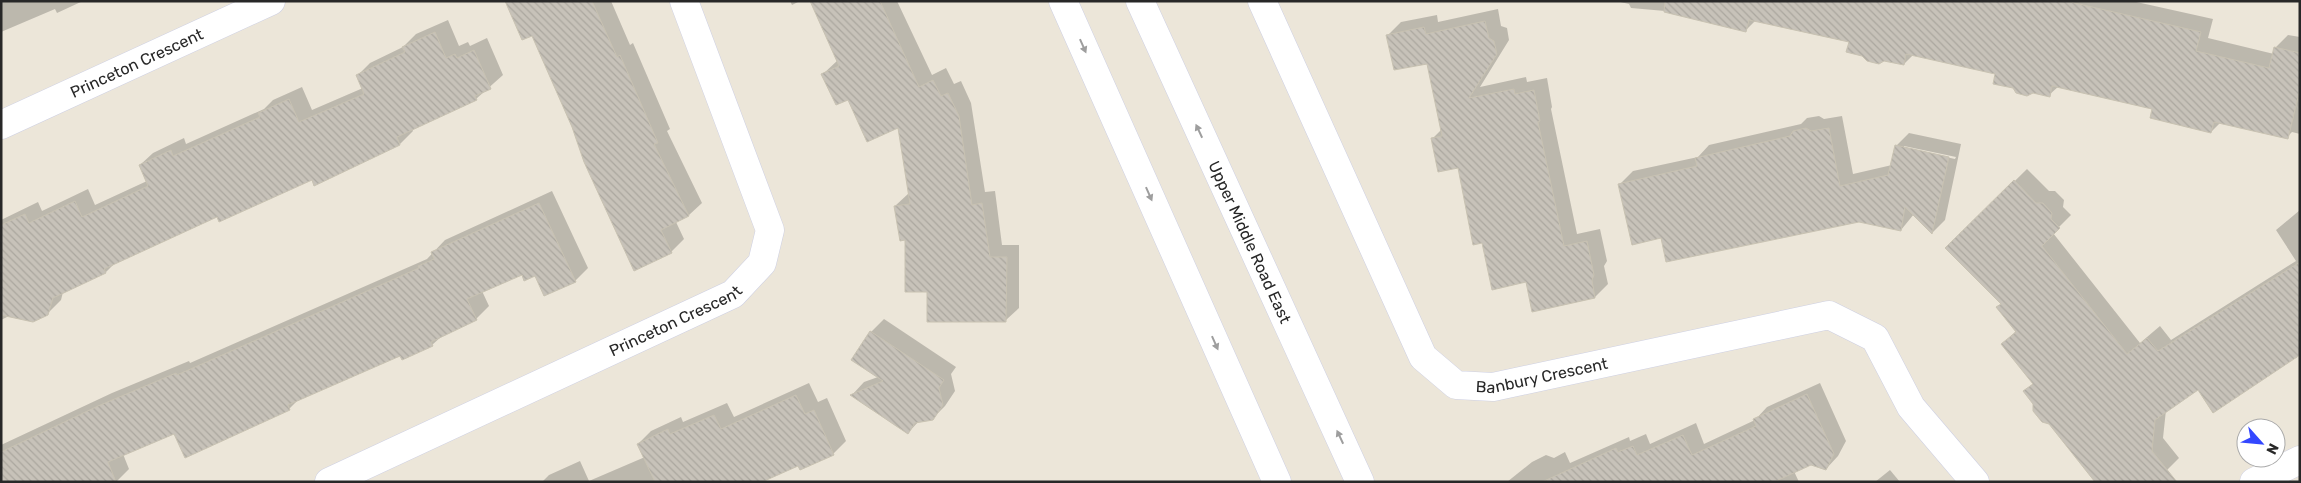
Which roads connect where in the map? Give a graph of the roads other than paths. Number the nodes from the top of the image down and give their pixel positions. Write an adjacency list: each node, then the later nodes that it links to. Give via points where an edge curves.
1 (271, 1): 6 (street, Princeton Crescent)
2 (684, 1): 8 (street, Princeton Crescent, via 770,230 762,263 733,294)
3 (1063, 1): 9 (street, one-way to 9)
4 (1140, 1): 10 (street, Upper Middle Road East, one-way to 4)
5 (1262, 1): 11 (street, Banbury Crescent, via 1423,357 1456,385 1493,387 1829,315 1875,338 1911,407)
6 (1, 126)
7 (2300, 460): 12 (street)
8 (329, 482)
9 (1277, 482)
10 (1360, 482)
11 (1975, 482)
12 (2254, 482)

